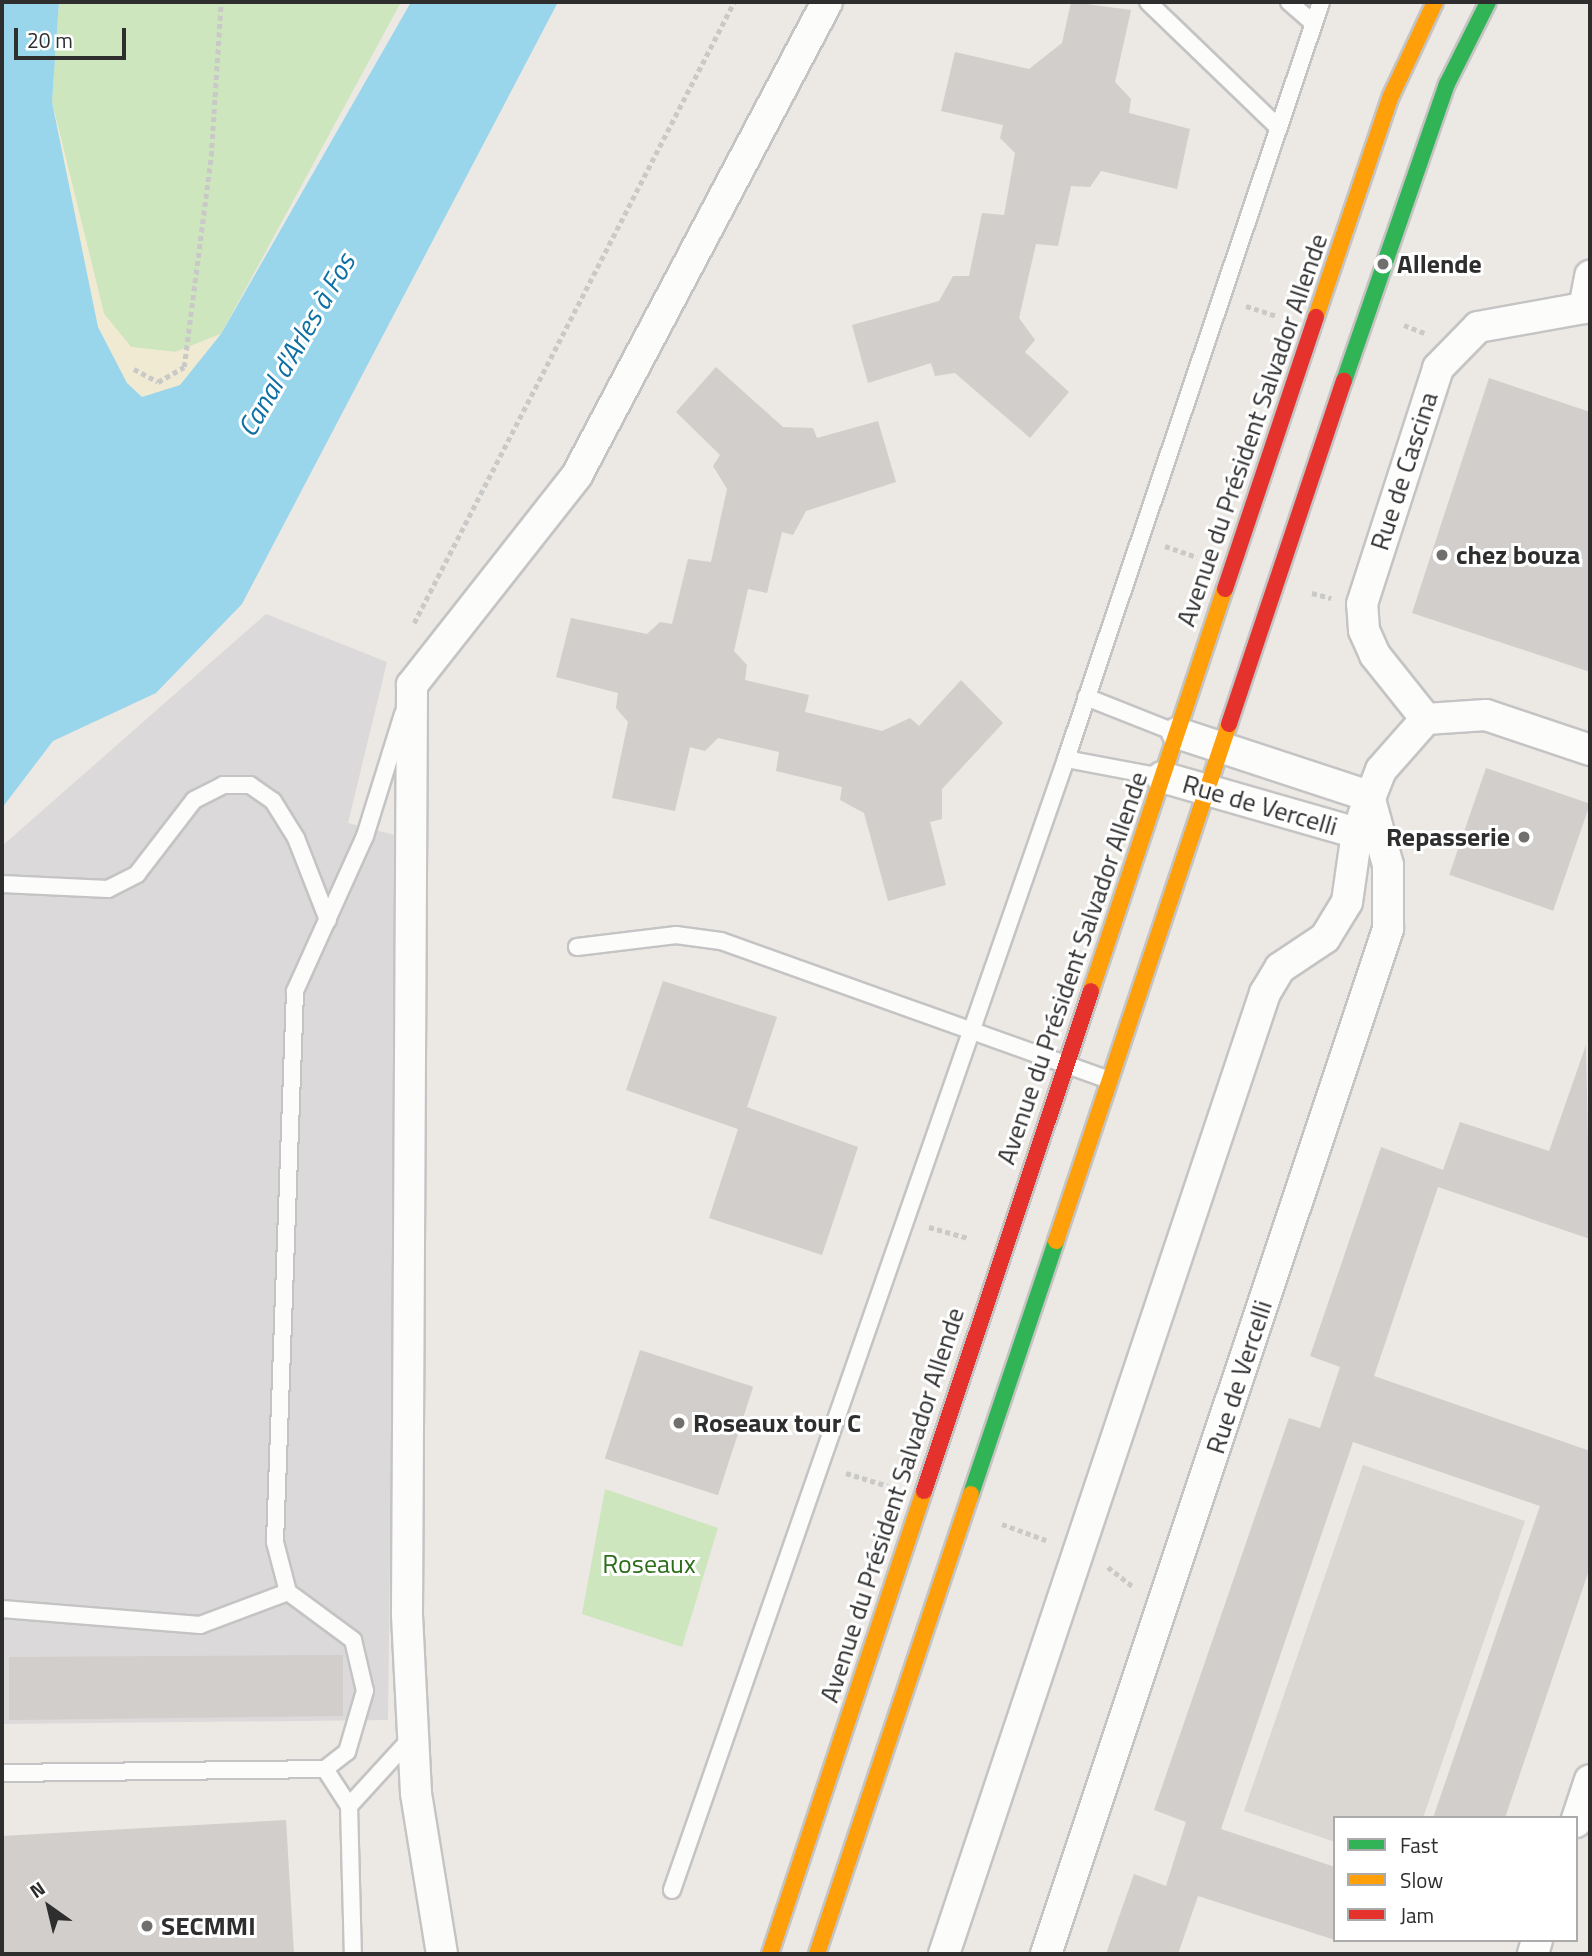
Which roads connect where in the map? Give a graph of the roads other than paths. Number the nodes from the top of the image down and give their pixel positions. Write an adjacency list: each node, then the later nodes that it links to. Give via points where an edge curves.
1 (827, 2): 11 (street, via 577,475)
2 (1147, 2): 8 (lane)
3 (1289, 2): 7 (lane)
4 (1321, 2): 7 (lane)
5 (1435, 2): 14 (street, Avenue du Président Salvador Allende, via 1391,96)
6 (1488, 2): 15 (street, via 1429,135)
7 (1313, 23): 8 (lane)
8 (1278, 126): 12 (lane)
9 (1590, 276): 10 (street)
10 (1587, 311): 13 (street, Rue de Cascina, via 1478,327 1438,368 1362,604 1364,630 1376,655)
11 (412, 685): 23 (lane, via 365,836); 30 (street)
12 (1086, 697): 14 (lane); 17 (lane)
13 (1426, 719): 16 (street, via 1486,715); 20 (street, Rue de Vercelli, via 1381,770)
14 (1177, 733): 15 (street, Rue de Vercelli); 18 (street, Avenue du Président Salvador Allende)
15 (1222, 748): 19 (street); 20 (street, Rue de Vercelli)
16 (1590, 750)
17 (1066, 759): 18 (lane); 25 (lane)
18 (1163, 777): 19 (street, Rue de Vercelli); 26 (street, Avenue du Président Salvador Allende)
19 (1207, 791): 21 (street, Rue de Vercelli); 27 (street)
20 (1369, 796): 21 (street, Rue de Vercelli); 42 (street, Rue de Vercelli, via 1388,865 1388,929)
21 (1357, 833): 41 (street, Rue de Vercelli, via 1347,902 1325,938 1280,968 1265,993)
22 (2, 884): 23 (lane, via 108,889 137,874 194,800 223,785 250,785 273,801 296,838)
23 (328, 920): 28 (lane, via 295,991 275,1542)
24 (577, 947): 25 (lane, via 676,935 721,941)
25 (968, 1030): 26 (lane); 36 (lane)
26 (1066, 1066): 27 (lane); 39 (street, Avenue du Président Salvador Allende)
27 (1110, 1080): 40 (street)
28 (288, 1592): 29 (lane, via 200,1625); 31 (lane, via 353,1640 363,1679 362,1720 347,1752)
29 (2, 1609)
30 (411, 1738): 34 (lane); 38 (street)
31 (325, 1769): 32 (lane); 34 (lane)
32 (2, 1773)
33 (1590, 1780): 35 (street)
34 (349, 1806): 37 (lane)
35 (1578, 1816)
36 (672, 1890)
37 (353, 1954)
38 (442, 1954)
39 (770, 1954)
40 (817, 1954)
41 (944, 1954)
42 (1046, 1954)

